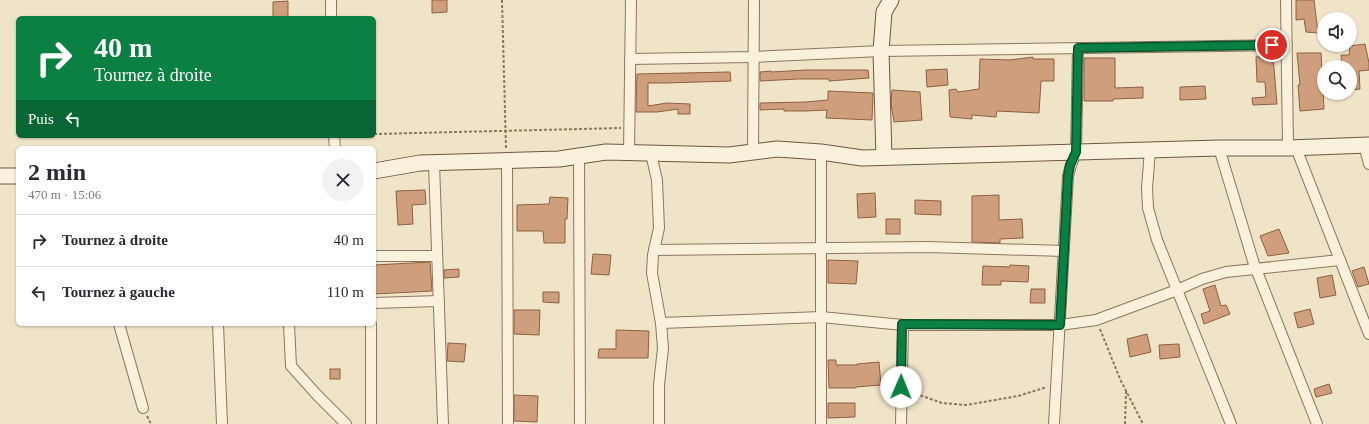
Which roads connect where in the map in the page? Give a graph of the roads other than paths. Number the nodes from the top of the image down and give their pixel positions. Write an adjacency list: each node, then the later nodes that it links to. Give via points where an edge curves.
1 (331, 0): 6 (street)
2 (631, 0): 11 (street)
3 (754, 0): 10 (street)
4 (1286, 0): 7 (street)
5 (887, 4): 9 (main road)
6 (331, 16)
7 (1287, 45): 8 (street); 14 (street)
8 (1078, 48): 9 (street); 18 (street)
9 (881, 51): 10 (street); 22 (main road)
10 (753, 57): 11 (street); 16 (street)
11 (630, 59): 19 (street)
12 (1366, 145): 14 (main road); 25 (street)
13 (1219, 148): 14 (main road); 15 (main road); 35 (street)
14 (1292, 148): 34 (street)
15 (1150, 150): 18 (main road); 36 (street, via 1148,208 1157,240)
16 (753, 152): 17 (main road, via 777,149); 20 (main road, via 729,155)
17 (821, 152): 22 (main road, via 862,158); 29 (street)
18 (1076, 152): 22 (main road); 31 (street, via 1068,176)
19 (629, 153): 20 (main road); 21 (main road, via 606,152)
20 (651, 154): 30 (street, via 657,180 659,228)
21 (579, 156): 23 (main road); 54 (street)
22 (884, 157)
23 (507, 160): 24 (main road); 53 (street)
24 (434, 162): 26 (main road); 33 (street)
25 (1369, 164)
26 (376, 171)
27 (0, 176): 28 (main road)
28 (16, 176)
29 (821, 249): 30 (street); 31 (street, via 928,247); 39 (street)
30 (654, 250): 40 (street, via 652,273)
31 (1064, 251): 42 (street)
32 (376, 256): 33 (street)
33 (437, 256): 37 (street)
34 (1340, 260): 35 (street); 47 (street)
35 (1255, 268): 36 (street, via 1226,272); 60 (street)
36 (1177, 290): 42 (street, via 1096,320); 59 (street)
37 (439, 301): 38 (street); 52 (street)
38 (376, 303)
39 (821, 317): 40 (street); 41 (street); 56 (street)
40 (661, 323): 55 (street, via 663,348 659,385)
41 (902, 324): 42 (street); 57 (street)
42 (1060, 325): 58 (street)
43 (120, 326): 48 (street)
44 (218, 326): 49 (street)
45 (289, 326): 50 (street, via 291,366)
46 (371, 326): 51 (street)
47 (1369, 334)
48 (143, 408)
49 (222, 424)
50 (346, 424)
51 (370, 424)
52 (443, 424)
53 (508, 424)
54 (580, 424)
55 (659, 424)
56 (821, 424)
57 (900, 424)
58 (1054, 424)
59 (1231, 424)
60 (1317, 424)

